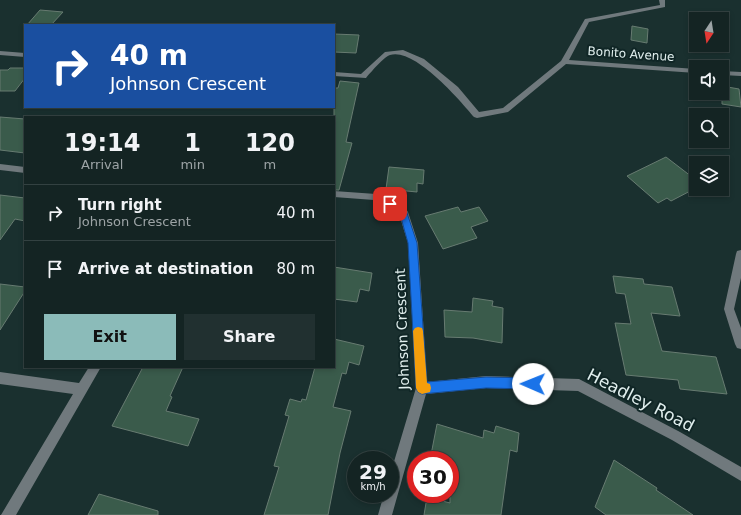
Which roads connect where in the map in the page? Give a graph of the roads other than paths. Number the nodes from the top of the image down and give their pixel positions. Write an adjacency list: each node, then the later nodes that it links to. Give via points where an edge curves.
1 (662, 0): 4 (street, Bonito Avenue, via 663,6 587,20)
2 (0, 53): 3 (street)
3 (24, 55)
4 (564, 62): 5 (street, Bonito Avenue); 7 (street, Bonito Avenue, via 505,110 477,115 455,89 421,61 401,51 387,53 363,76)
5 (689, 71)
6 (729, 73): 8 (street)
7 (335, 74)
8 (741, 74)
9 (0, 167): 10 (street)
10 (24, 170)
11 (335, 194): 16 (street, Johnson Crescent, via 376,196 403,212 413,243)
12 (741, 254): 13 (street, via 729,309)
13 (741, 344)
14 (94, 368): 17 (street)
15 (0, 378): 17 (street)
16 (422, 388): 18 (street, Headley Road, via 486,382 579,385 676,436); 20 (street, Johnson Crescent)
17 (82, 389): 19 (street)
18 (741, 474)
19 (8, 515)
20 (385, 515)

